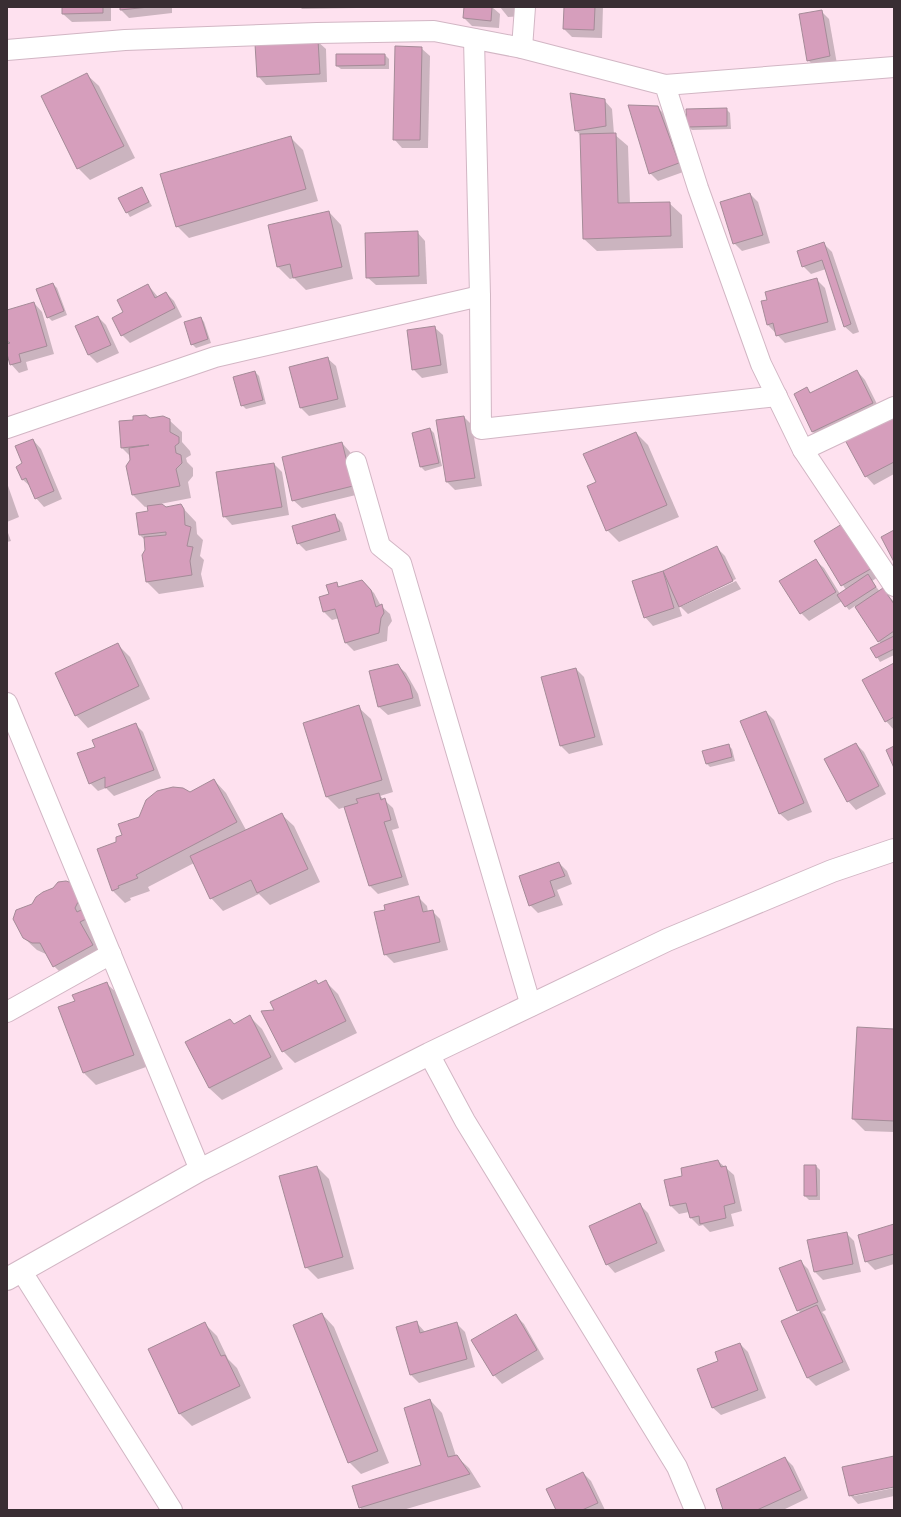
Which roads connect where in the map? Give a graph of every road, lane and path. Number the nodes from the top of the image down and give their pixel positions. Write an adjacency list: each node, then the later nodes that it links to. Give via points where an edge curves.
1 (526, 7): 3 (street)
2 (474, 39): 3 (street); 4 (street, via 434,31 317,32 125,40); 7 (street)
3 (522, 48): 6 (street)
4 (7, 50)
5 (894, 67): 6 (street)
6 (665, 85): 8 (street, via 698,188 761,364)
7 (480, 296): 8 (street, via 481,429); 10 (street, via 216,357)
8 (777, 396): 11 (street)
9 (894, 408): 11 (street)
10 (7, 428)
11 (803, 450): 13 (street)
12 (356, 462): 17 (street, via 380,546 401,563)
13 (894, 586)
14 (7, 703): 16 (street)
15 (894, 850): 17 (street, via 832,871 667,940)
16 (111, 954): 18 (street); 20 (street)
17 (531, 1006): 19 (street)
18 (7, 1012)
19 (429, 1054): 20 (street); 23 (street, via 465,1121 677,1467)
20 (200, 1170): 21 (street)
21 (15, 1276): 22 (street)
22 (172, 1510)
23 (695, 1510)

